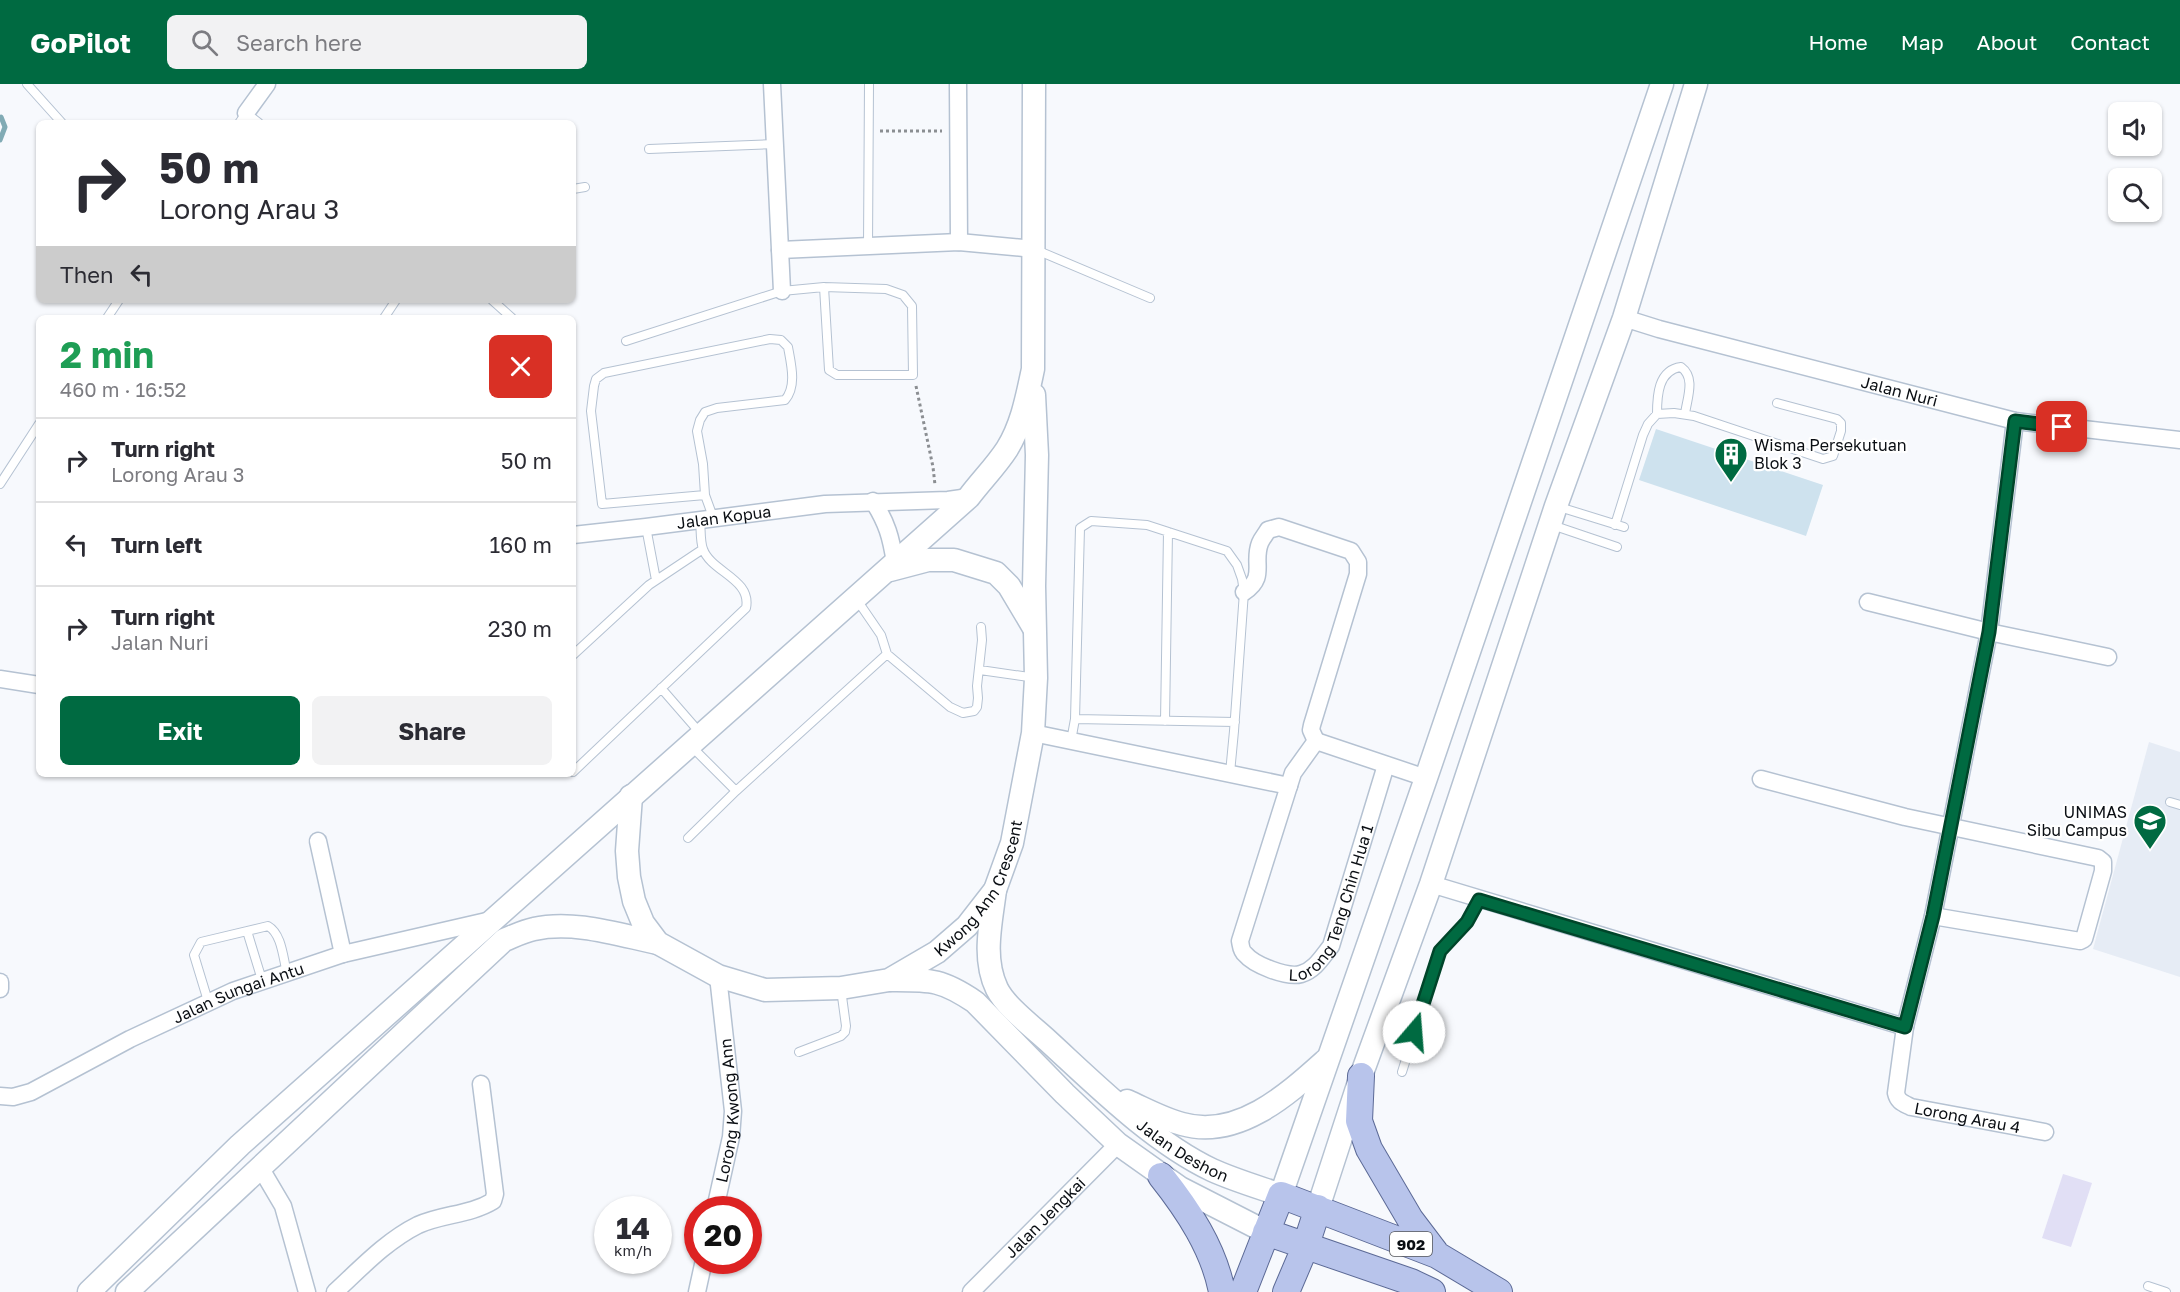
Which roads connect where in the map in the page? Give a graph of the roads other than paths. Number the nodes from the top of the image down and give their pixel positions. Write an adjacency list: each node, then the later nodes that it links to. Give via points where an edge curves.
1 (27, 84): 9 (lane)
2 (267, 84): 10 (street)
3 (772, 84): 11 (street)
4 (869, 84): 16 (lane)
5 (958, 84): 15 (street)
6 (1034, 84): 17 (main road)
7 (1662, 84): 70 (main road)
8 (1696, 84): 24 (main road)
9 (59, 120)
10 (248, 120)
11 (775, 144): 12 (lane); 18 (street)
12 (649, 149)
13 (585, 187): 14 (lane)
14 (576, 188)
15 (959, 242): 16 (street); 17 (street)
16 (868, 246): 18 (street)
17 (1034, 249): 21 (lane); 26 (main road)
18 (780, 250): 20 (street)
19 (824, 287): 19 (lane, via 829,370 837,375 914,375 912,306 903,296 886,290); 20 (lane)
20 (782, 291): 25 (lane)
21 (1150, 298)
22 (495, 303): 23 (lane)
23 (509, 315)
24 (1624, 318): 30 (street, Jalan Nuri); 37 (main road)
25 (626, 341)
26 (1033, 369): 35 (main road, via 1024,410 1008,448); 50 (main road, Kwong Ann Crescent, via 1037,455)
27 (1777, 403): 29 (lane, via 1837,419 1841,423 1833,456 1823,459)
28 (1657, 414): 29 (lane); 29 (lane, via 1657,398 1665,375 1672,368 1681,367 1690,379); 37 (lane, via 1643,435 1619,526)
29 (1684, 414)
30 (2015, 421): 32 (street, Jalan Nuri); 51 (street)
31 (36, 429): 33 (lane)
32 (2180, 440)
33 (0, 484)
34 (705, 495): 34 (lane, via 602,504 591,411 596,380 604,373 781,340 788,346 792,376 791,393 785,400 717,408 705,412 700,420 697,431); 38 (lane)
35 (969, 497): 36 (street, Jalan Kopua); 44 (main road)
36 (873, 501): 38 (street, Jalan Kopua); 44 (street, via 892,538)
37 (1553, 515): 42 (lane); 80 (main road)
38 (706, 519): 39 (street, Jalan Kopua); 43 (lane)
39 (646, 527): 41 (street, Jalan Kopua); 45 (lane)
40 (1168, 532): 46 (lane, via 1227,551 1238,565); 60 (lane, via 1148,525 1090,520 1080,528); 61 (lane)
41 (576, 535)
42 (1617, 547)
43 (703, 549): 45 (lane); 59 (lane, via 741,587 747,598 746,608)
44 (889, 568): 47 (main road); 50 (main road, via 928,560 954,560 996,573)
45 (656, 580): 52 (lane)
46 (1244, 592): 62 (lane); 66 (street, via 1258,576 1259,544 1268,530 1279,527 1351,551 1358,562 1358,574 1312,725)
47 (855, 598): 53 (lane, via 881,635); 64 (main road)
48 (1868, 602): 51 (street)
49 (981, 627): 55 (lane)
50 (1036, 631): 56 (main road, Kwong Ann Crescent)
51 (1989, 632): 54 (street); 77 (street)
52 (576, 653)
53 (887, 654): 55 (lane, via 950,707 963,713 977,707); 73 (lane)
54 (2108, 657)
55 (980, 670): 56 (lane)
56 (1036, 678): 63 (main road, Kwong Ann Crescent)
57 (0, 679): 58 (street)
58 (36, 685)
59 (661, 688): 64 (lane); 68 (lane)
60 (1075, 719): 61 (lane); 65 (lane)
61 (1165, 721): 62 (lane)
62 (1235, 722): 69 (lane)
63 (1033, 733): 65 (street); 81 (main road, Kwong Ann Crescent, via 1012,843)
64 (695, 739): 73 (lane); 74 (main road)
65 (1071, 741): 69 (street)
66 (1316, 741): 67 (street); 72 (street, Lorong Teng Chin Hua 1, via 1293,773)
67 (1386, 765): 70 (street); 72 (street, Lorong Teng Chin Hua 1, via 1330,946 1317,965 1302,974 1291,975 1255,963 1242,952 1240,942)
68 (576, 768)
69 (1230, 773): 72 (street)
70 (1426, 778): 98 (main road)
71 (1761, 779): 77 (street)
72 (1289, 786)
73 (736, 791): 78 (lane)
74 (632, 796): 84 (main road); 86 (main road, Kwong Ann Crescent, via 629,877 643,923)
75 (2170, 802): 76 (lane)
76 (2180, 805)
77 (1952, 827): 83 (street); 83 (street, via 2098,858 2103,862 2103,871 2084,939 2080,941)
78 (688, 838)
79 (318, 841): 87 (street)
80 (1431, 884): 82 (street); 100 (main road)
81 (995, 890): 91 (main road, Kwong Ann Crescent, via 967,926 944,946); 102 (main road, Jalan Deshon, via 988,944 989,965 998,990)
82 (1479, 900): 96 (street); 99 (lane, via 1467,922 1440,951)
83 (1933, 916): 96 (street)
84 (491, 920): 87 (street, Jalan Sungai Antu); 116 (main road, via 240,1145)
85 (247, 931): 88 (lane, via 268,926 274,930); 90 (lane); 95 (lane, via 201,942 196,948 194,955)
86 (658, 943): 89 (main road, Kwong Ann Crescent); 106 (main road, via 556,926 533,929 504,940)
87 (343, 954): 88 (street, Jalan Sungai Antu)
88 (287, 973): 90 (street, Jalan Sungai Antu)
89 (718, 976): 93 (main road, Kwong Ann Crescent, via 765,990); 109 (street, Lorong Kwong Ann, via 733,1112)
90 (262, 980): 95 (street, Jalan Sungai Antu)
91 (889, 980): 93 (main road, Kwong Ann Crescent); 105 (main road, Jalan Deshon, via 930,980 960,991)
92 (0, 982): 94 (street)
93 (841, 988): 97 (lane, via 845,1032)
94 (0, 989)
95 (208, 1001): 103 (street, Jalan Sungai Antu, via 31,1092)
96 (1905, 1027): 104 (street, Lorong Arau 4, via 1896,1093 1900,1102)
97 (799, 1052)
98 (1327, 1059): 102 (main road, via 1257,1114 1206,1128 1182,1124); 108 (main road)
99 (1402, 1072)
100 (1361, 1076): 110 (main road); 113 (main road, via 1359,1121 1369,1149 1410,1219)
101 (481, 1084): 119 (street, via 493,1201 477,1210 419,1225 387,1245)
102 (1103, 1091): 108 (main road, Jalan Deshon, via 1165,1141 1212,1170)
103 (0, 1096)
104 (2045, 1132)
105 (1118, 1144): 107 (main road, Jalan Deshon); 121 (street, Jalan Jengkai)
106 (260, 1167): 117 (main road); 118 (street, via 283,1206)
107 (1161, 1176): 111 (main road, Jalan Deshon); 122 (main road, via 1194,1222 1218,1273)
108 (1281, 1195): 110 (main road, Jalan Deshon / 902); 111 (main road)
109 (718, 1196)
110 (1318, 1208): 112 (main road); 113 (main road, Jalan Deshon / 902)
111 (1266, 1232): 112 (main road, Jalan Deshon / 902); 123 (main road)
112 (1306, 1245): 124 (main road); 125 (main road, Jalan Deshon / 902)
113 (1437, 1255): 126 (main road, Jalan Deshon / 902)
114 (701, 1274): 120 (street)
115 (2148, 1286): 127 (lane)
116 (89, 1292)
117 (127, 1292)
118 (306, 1292)
119 (335, 1292)
120 (697, 1292)
121 (971, 1292)
122 (1222, 1292)
123 (1243, 1292)
124 (1286, 1292)
125 (1432, 1292)
126 (1499, 1292)
127 (2166, 1292)

